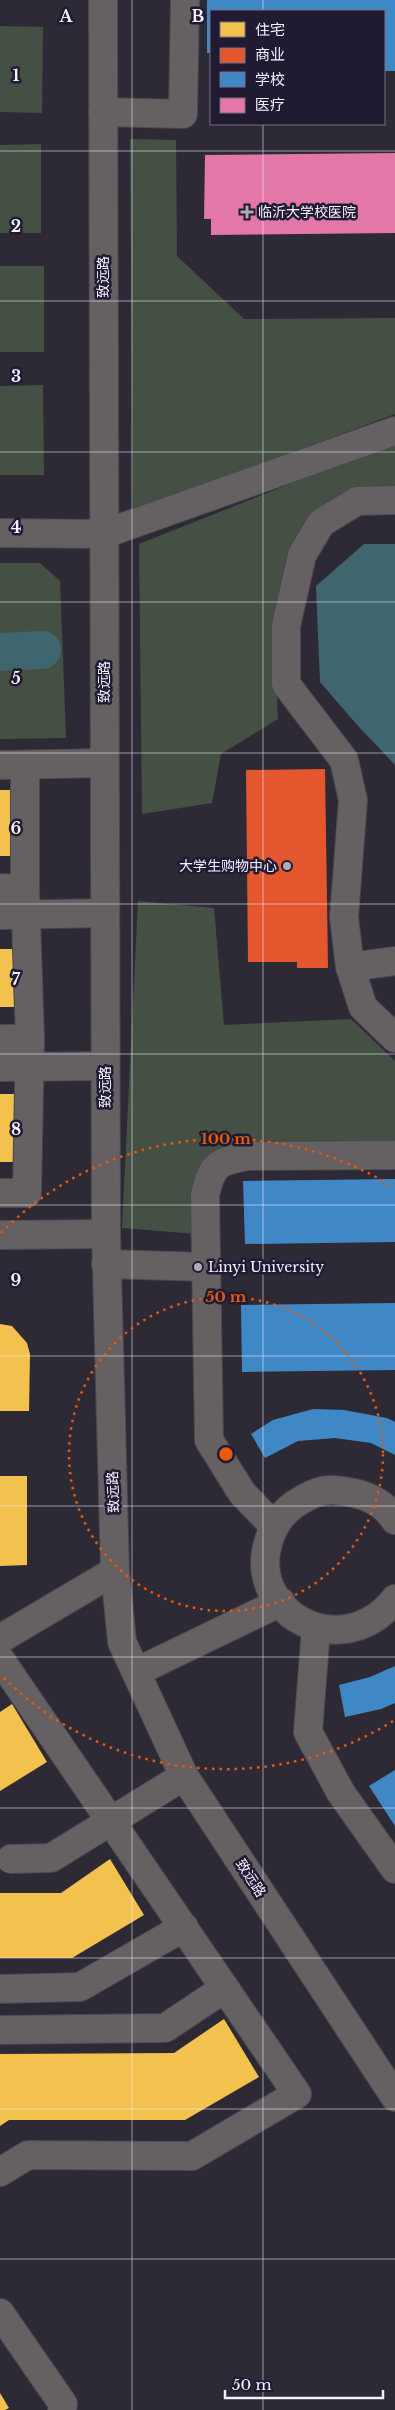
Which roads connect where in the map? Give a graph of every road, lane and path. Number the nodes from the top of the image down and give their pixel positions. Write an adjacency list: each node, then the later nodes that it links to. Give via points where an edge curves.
1 (103, 0): 3 (street, 致远路)
2 (184, 0): 3 (street, via 183,114)
3 (103, 112): 7 (street, 致远路)
4 (395, 431): 7 (street)
5 (395, 500): 14 (street, via 357,502 321,523 302,555 286,626 286,684 344,760 353,800 344,917)
6 (0, 533): 7 (street)
7 (104, 534): 8 (street, 致远路)
8 (104, 763): 9 (street); 11 (street, 致远路)
9 (13, 765): 10 (street)
10 (17, 897): 11 (street); 12 (street); 17 (street)
11 (105, 913): 18 (street, 致远路)
12 (0, 914)
13 (395, 961): 14 (street)
14 (350, 967): 15 (street, via 362,1007)
15 (395, 1038)
16 (0, 1039): 17 (street)
17 (30, 1039): 20 (street)
18 (105, 1066): 20 (street); 23 (street, 致远路)
19 (0, 1067): 20 (street)
20 (29, 1067): 22 (street, via 27,1193)
21 (395, 1155): 26 (street, via 249,1156 225,1160 210,1174 205,1195)
22 (0, 1193)
23 (106, 1234): 24 (street); 25 (street, 致远路)
24 (0, 1235)
25 (106, 1264): 26 (street); 29 (street, 致远路)
26 (206, 1267): 28 (street, via 209,1440 242,1494)
27 (395, 1520): 28 (street, via 368,1497 330,1490 310,1495 287,1509)
28 (274, 1526): 31 (street, via 267,1546 266,1571)
29 (115, 1571): 33 (street); 35 (street, 致远路, via 122,1642)
30 (395, 1599): 32 (street, via 385,1613 365,1625 342,1631)
31 (281, 1602): 32 (street, via 288,1612); 35 (street)
32 (316, 1628): 39 (street, via 308,1732 341,1793)
33 (0, 1639)
34 (3, 1669): 37 (street)
35 (136, 1672): 36 (street, 致远路)
36 (184, 1776): 37 (street); 46 (street, 致远路)
37 (111, 1822): 38 (street, via 51,1858); 40 (street)
38 (11, 1859)
39 (395, 1869)
40 (184, 1927): 41 (street); 42 (street)
41 (80, 1987): 43 (street); 45 (street)
42 (225, 1988): 45 (street, via 165,2028); 47 (street, via 297,2094 192,2156 28,2155)
43 (0, 1989)
44 (0, 2030): 45 (street)
45 (81, 2037)
46 (395, 2097)
47 (0, 2172)
48 (0, 2313): 49 (street, via 62,2404)
49 (62, 2410)

